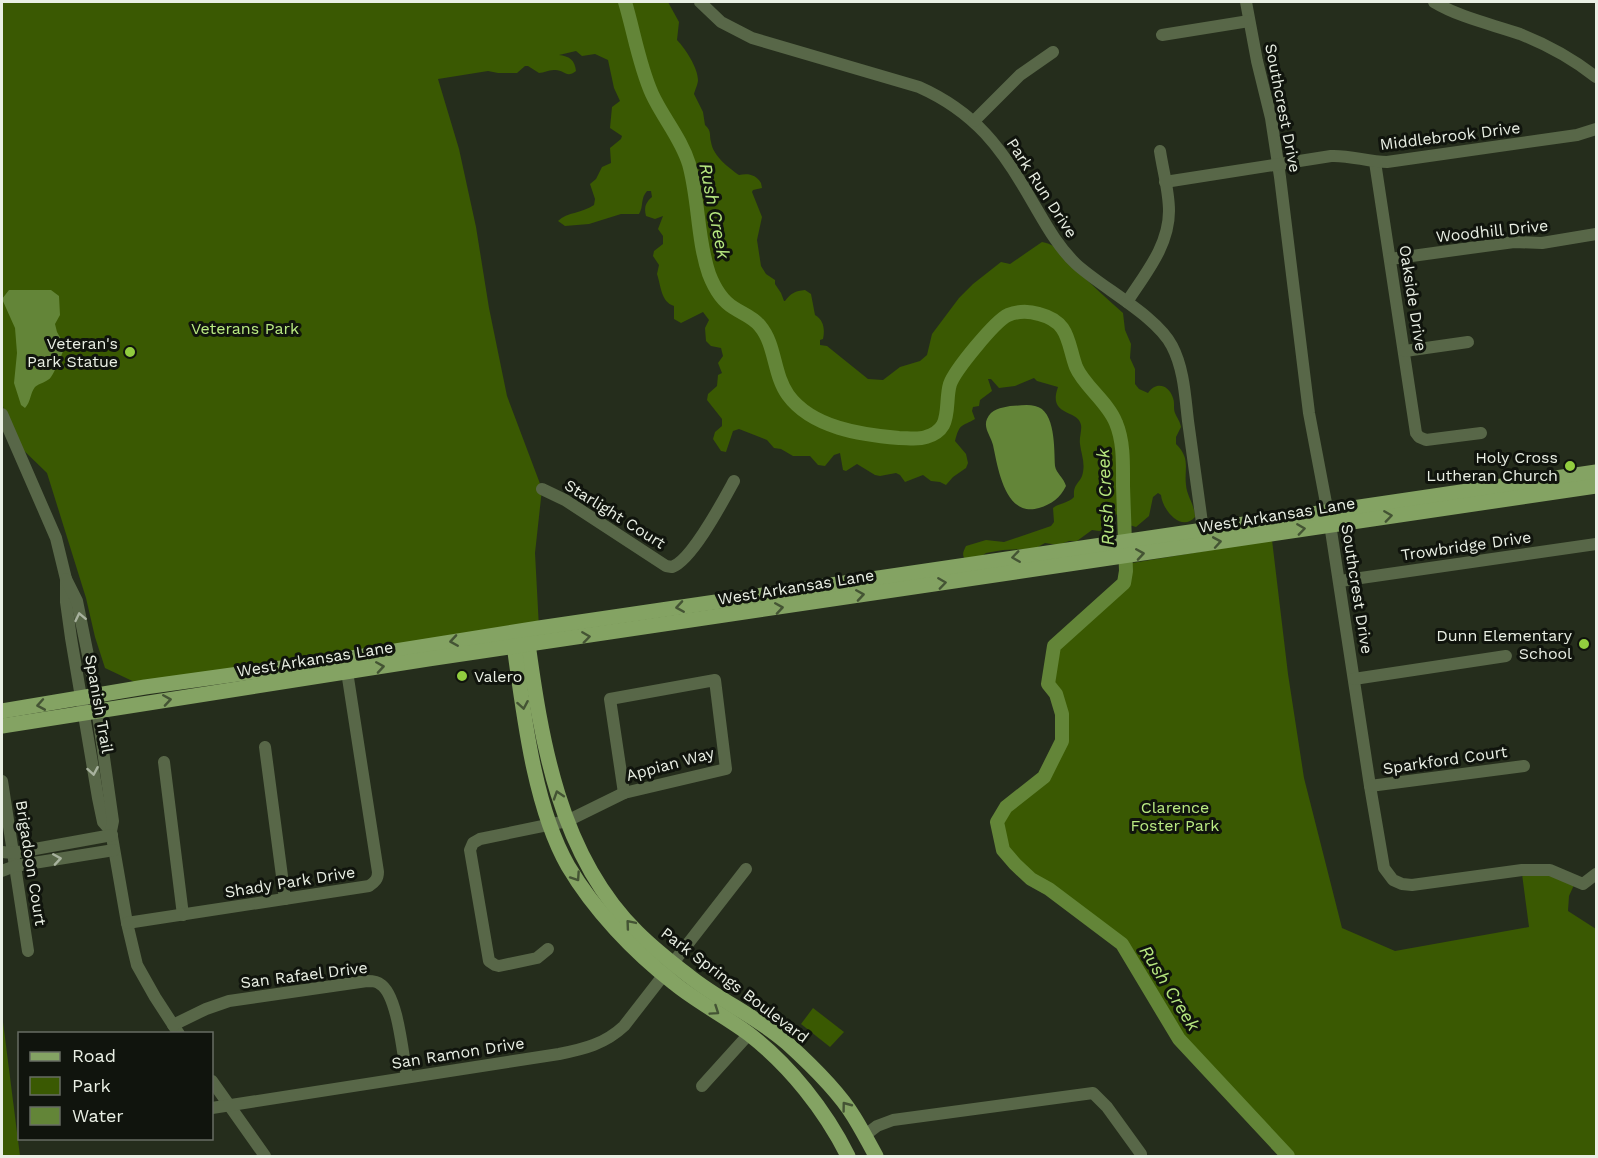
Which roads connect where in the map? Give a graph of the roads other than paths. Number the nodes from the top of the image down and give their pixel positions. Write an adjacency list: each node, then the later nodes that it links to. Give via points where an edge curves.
1 (700, 2): 8 (street, Park Run Drive, via 721,22 752,38 919,87)
2 (1246, 2): 4 (street, Southcrest Drive)
3 (1434, 2): 7 (street, via 1558,51)
4 (1249, 21): 5 (street); 12 (street, Southcrest Drive)
5 (1162, 35)
6 (1053, 52): 8 (street, via 1020,75)
7 (1596, 77)
8 (974, 121): 16 (street, Park Run Drive, via 1000,151 1064,252)
9 (1596, 129): 11 (street, Middlebrook Drive, via 1577,135)
10 (1160, 151): 13 (street)
11 (1375, 162): 12 (street, Middlebrook Drive, via 1346,155); 15 (street, Oakside Drive)
12 (1278, 164): 13 (street, Middlebrook Drive); 25 (street, Southcrest Drive, via 1309,413)
13 (1165, 182): 16 (street, via 1169,210 1164,238)
14 (1596, 234): 15 (street, Woodhill Drive)
15 (1390, 259): 18 (street, Oakside Drive)
16 (1127, 302): 26 (street, Park Run Drive, via 1164,333 1178,359)
17 (1468, 342): 18 (street)
18 (1405, 351): 20 (street, Oakside Drive, via 1419,438)
19 (2, 414): 34 (street, Spanish Trail, via 56,538)
20 (1481, 433)
21 (1596, 472): 25 (main road, West Arkansas Lane)
22 (734, 481): 24 (street, Starlight Court, via 709,525 681,562 672,567)
23 (1596, 486): 25 (main road, West Arkansas Lane, one-way to 23)
24 (542, 489)
25 (1329, 518): 26 (main road, West Arkansas Lane); 27 (main road, West Arkansas Lane, one-way to 25); 29 (street, Southcrest Drive)
26 (1203, 530): 27 (main road, West Arkansas Lane)
27 (1162, 543): 30 (main road, West Arkansas Lane)
28 (1596, 544): 29 (street, Trowbridge Drive)
29 (1340, 581): 33 (street, Southcrest Drive)
30 (520, 639): 32 (main road, West Arkansas Lane); 44 (main road, Park Springs Boulevard, one-way to 30, via 552,777); 45 (main road, Park Springs Boulevard, one-way to 45, via 537,779)
31 (1506, 656): 33 (street)
32 (346, 665): 34 (main road, West Arkansas Lane); 36 (main road, West Arkansas Lane, one-way to 32); 53 (street, Shady Park Drive, via 378,878 369,886)
33 (1354, 679): 42 (street, Southcrest Drive)
34 (88, 697): 35 (main road, West Arkansas Lane, one-way to 35); 36 (street, Spanish Trail)
35 (2, 711)
36 (91, 712): 37 (main road, West Arkansas Lane); 46 (street, Spanish Trail, via 102,814)
37 (2, 726)
38 (265, 747): 53 (street)
39 (164, 762): 54 (street)
40 (1524, 766): 42 (street, Sparkford Court)
41 (2, 780): 48 (street, Brigadoon Court)
42 (1370, 786): 52 (street, Southcrest Drive, via 1384,868 1402,884 1522,870 1550,870 1583,884)
43 (624, 794): 43 (street, Appian Way, via 610,699 715,680 726,769); 44 (street, Appian Way)
44 (567, 821): 45 (street, Appian Way); 58 (main road, Park Springs Boulevard, one-way to 44, via 588,867)
45 (551, 824): 56 (street, Appian Way, via 480,839 473,843 470,855 489,961 499,966 537,958); 58 (main road, Park Springs Boulevard, one-way to 58, via 568,864 584,888 639,954)
46 (111, 833): 47 (street, Spanish Trail); 48 (street)
47 (114, 850): 49 (street, one-way to 47); 55 (street, Spanish Trail)
48 (7, 853): 49 (street, Brigadoon Court)
49 (15, 866): 51 (street); 57 (street, Brigadoon Court)
50 (746, 869): 58 (street, San Ramon Drive)
51 (2, 871)
52 (1596, 874)
53 (285, 899): 54 (street, Shady Park Drive)
54 (183, 915): 55 (street, Shady Park Drive)
55 (127, 923): 59 (street, Spanish Trail, via 137,965)
56 (548, 949)
57 (28, 951)
58 (669, 969): 60 (main road, Park Springs Boulevard, one-way to 60); 61 (street, San Ramon Drive, via 624,1026 594,1046); 66 (main road, Park Springs Boulevard, one-way to 58, via 839,1096 786,1042)
59 (176, 1029): 61 (street, San Rafael Drive, via 206,1009 230,1001 344,983 379,983 394,1006)
60 (749, 1034): 63 (street); 68 (main road, Park Springs Boulevard, via 802,1087)
61 (407, 1077): 64 (street, San Ramon Drive)
62 (213, 1082): 64 (street)
63 (702, 1086)
64 (229, 1106): 65 (street, San Ramon Drive); 69 (street)
65 (213, 1108)
66 (864, 1136): 67 (street, via 893,1120 1093,1093); 71 (main road, Park Springs Boulevard)
67 (1141, 1154)
68 (847, 1155): 70 (main road, via 857,1151)
69 (266, 1156)
70 (868, 1156)
71 (876, 1156)

